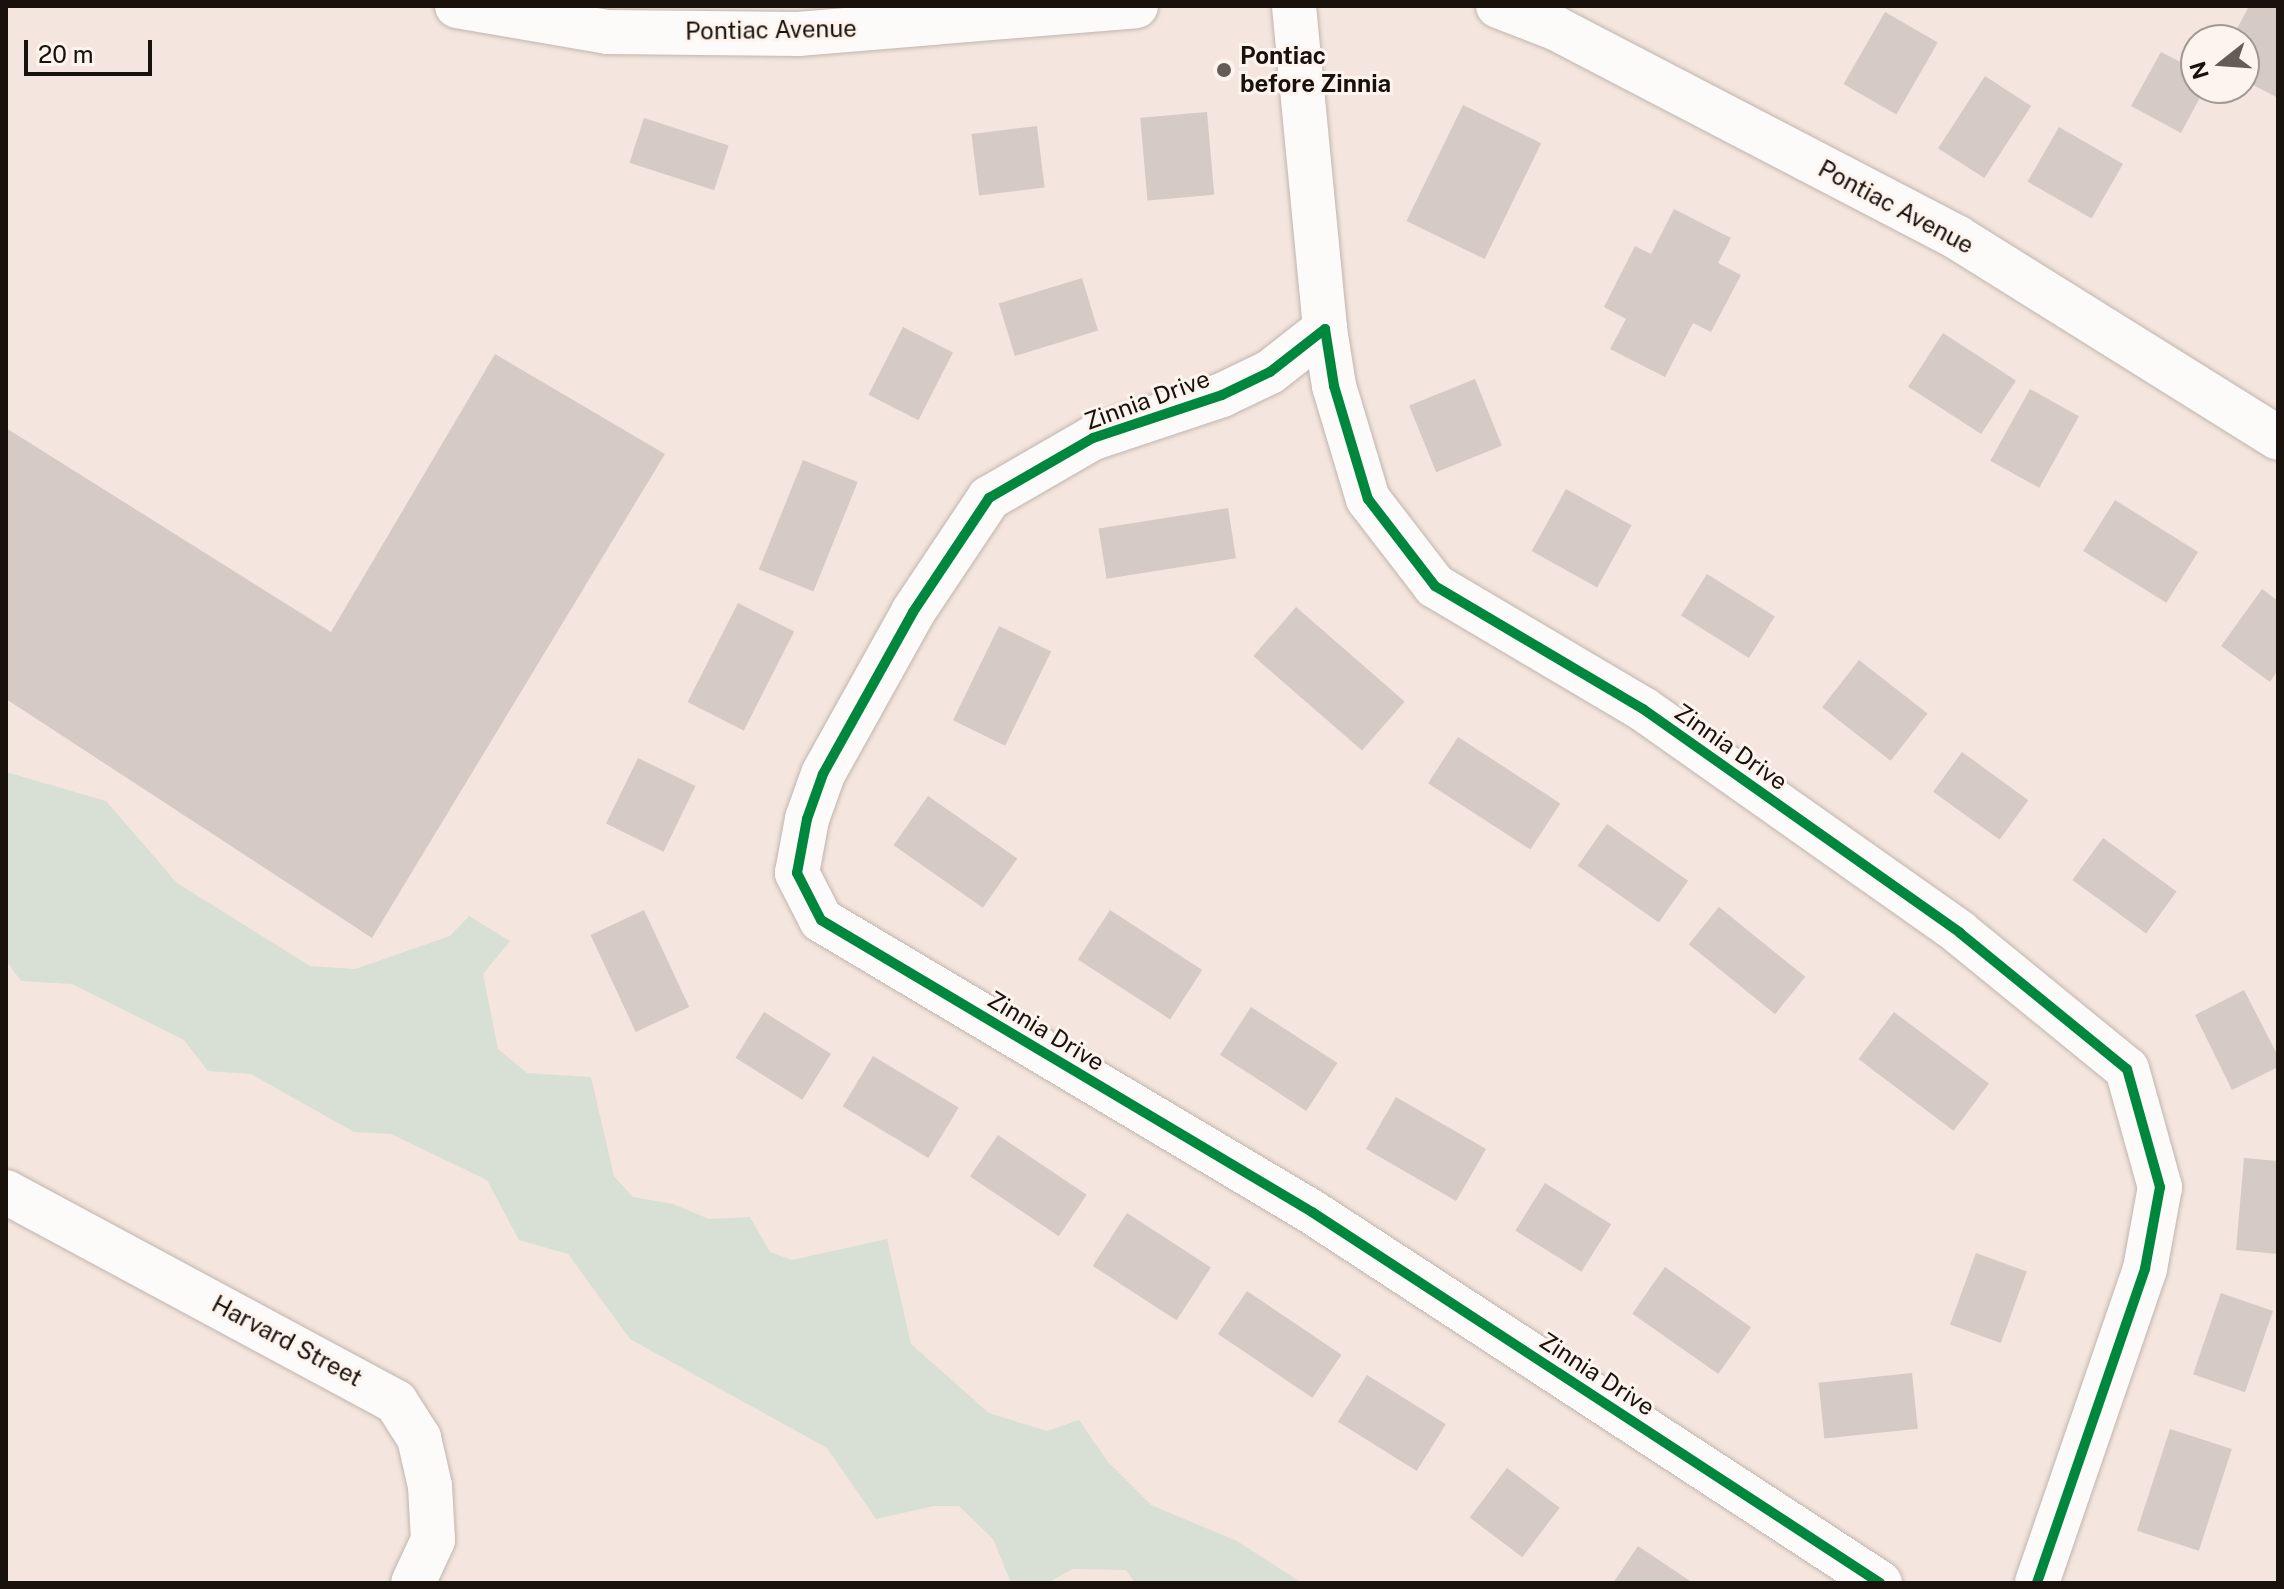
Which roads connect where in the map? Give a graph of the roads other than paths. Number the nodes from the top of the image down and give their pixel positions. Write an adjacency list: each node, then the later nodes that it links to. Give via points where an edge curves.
1 (457, 6): 2 (street, Pontiac Avenue, via 607,32 782,34)
2 (1136, 6)
3 (1294, 6): 5 (street, Zinnia Drive)
4 (1498, 6): 6 (street, Pontiac Avenue, via 1555,28 1958,238)
5 (1325, 329): 9 (street, Zinnia Drive, via 1270,372 1222,395 1093,438 989,498 913,612 823,774 807,819 797,873 821,920 1312,1212); 10 (street, Zinnia Drive, via 1334,386 1368,499 1435,586 1643,709 1960,933 2127,1069 2160,1187 2145,1269)
6 (2278, 438)
7 (6, 1192): 8 (street, Harvard Street, via 396,1402 419,1438 430,1486 433,1540)
8 (413, 1583)
9 (1880, 1583)
10 (2037, 1583)

